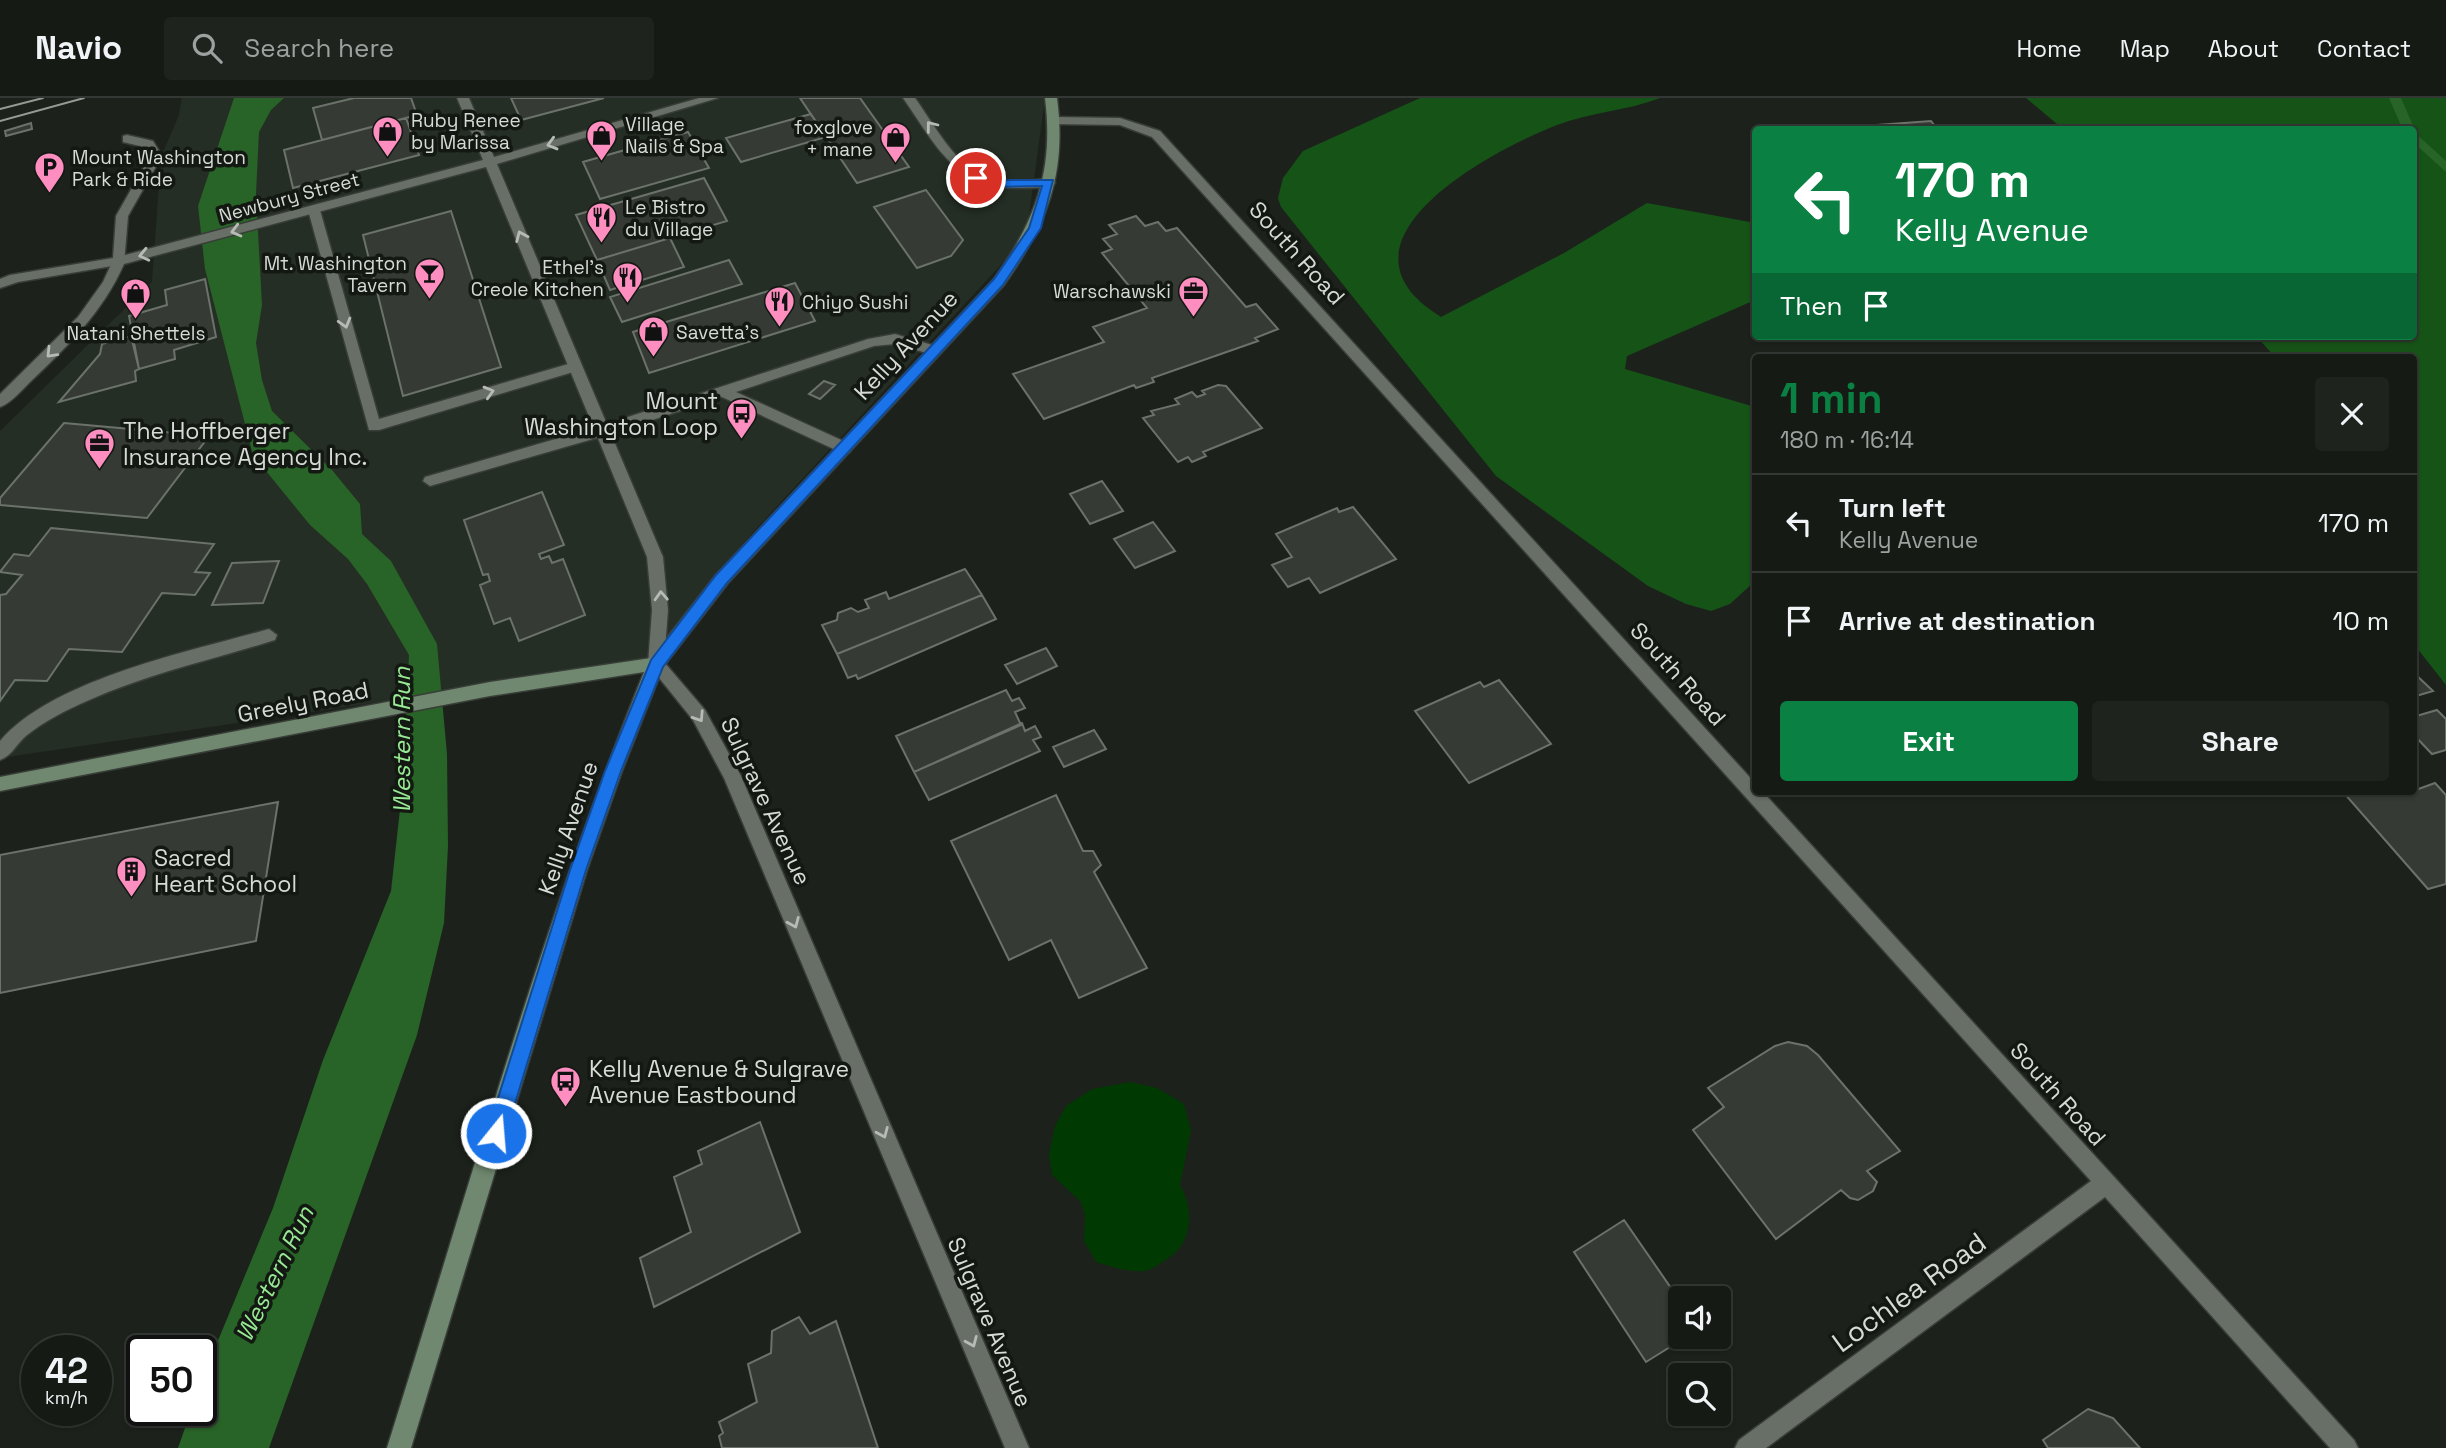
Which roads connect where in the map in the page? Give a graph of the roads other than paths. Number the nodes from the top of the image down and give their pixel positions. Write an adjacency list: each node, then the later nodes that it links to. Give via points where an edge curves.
1 (463, 98): 7 (street)
2 (712, 98): 7 (street, Newbury Street, one-way to 7)
3 (909, 98): 8 (street, one-way to 3, via 996,183 976,178)
4 (1051, 98): 5 (main road, Kelly Avenue)
5 (1055, 121): 8 (main road, Kelly Avenue); 23 (street, South Road, via 1124,122 1143,125 1156,134)
6 (127, 139): 10 (street, via 149,144 156,156 122,216)
7 (490, 162): 9 (street, Newbury Street); 13 (street, one-way to 7)
8 (1049, 183): 12 (main road, Kelly Avenue, via 1022,252)
9 (314, 210): 10 (street, Newbury Street, one-way to 10); 13 (street, one-way to 13, via 374,426)
10 (119, 261): 11 (street, Newbury Street); 15 (street, one-way to 15, via 94,307)
11 (0, 284)
12 (934, 350): 14 (street, via 895,339 873,342); 17 (main road, Kelly Avenue)
13 (575, 367): 16 (street)
14 (722, 391): 16 (street); 17 (street)
15 (0, 402)
16 (602, 431): 18 (street); 20 (street, one-way to 16, via 662,622 655,556)
17 (845, 448): 20 (main road, Kelly Avenue, via 722,579)
18 (430, 481)
19 (269, 635): 21 (street, via 86,693 27,724)
20 (656, 664): 22 (main road, Greely Road, via 490,689); 26 (main road, Kelly Avenue, via 578,870); 27 (street, Sulgrave Avenue, one-way to 27, via 699,715 732,776)
21 (0, 752)
22 (0, 783)
23 (1752, 792)
24 (1755, 795): 25 (street, South Road)
25 (2106, 1183): 28 (street, Lochlea Road); 29 (street, South Road)
26 (399, 1448)
27 (1017, 1448)
28 (1747, 1448)
29 (2346, 1448)

